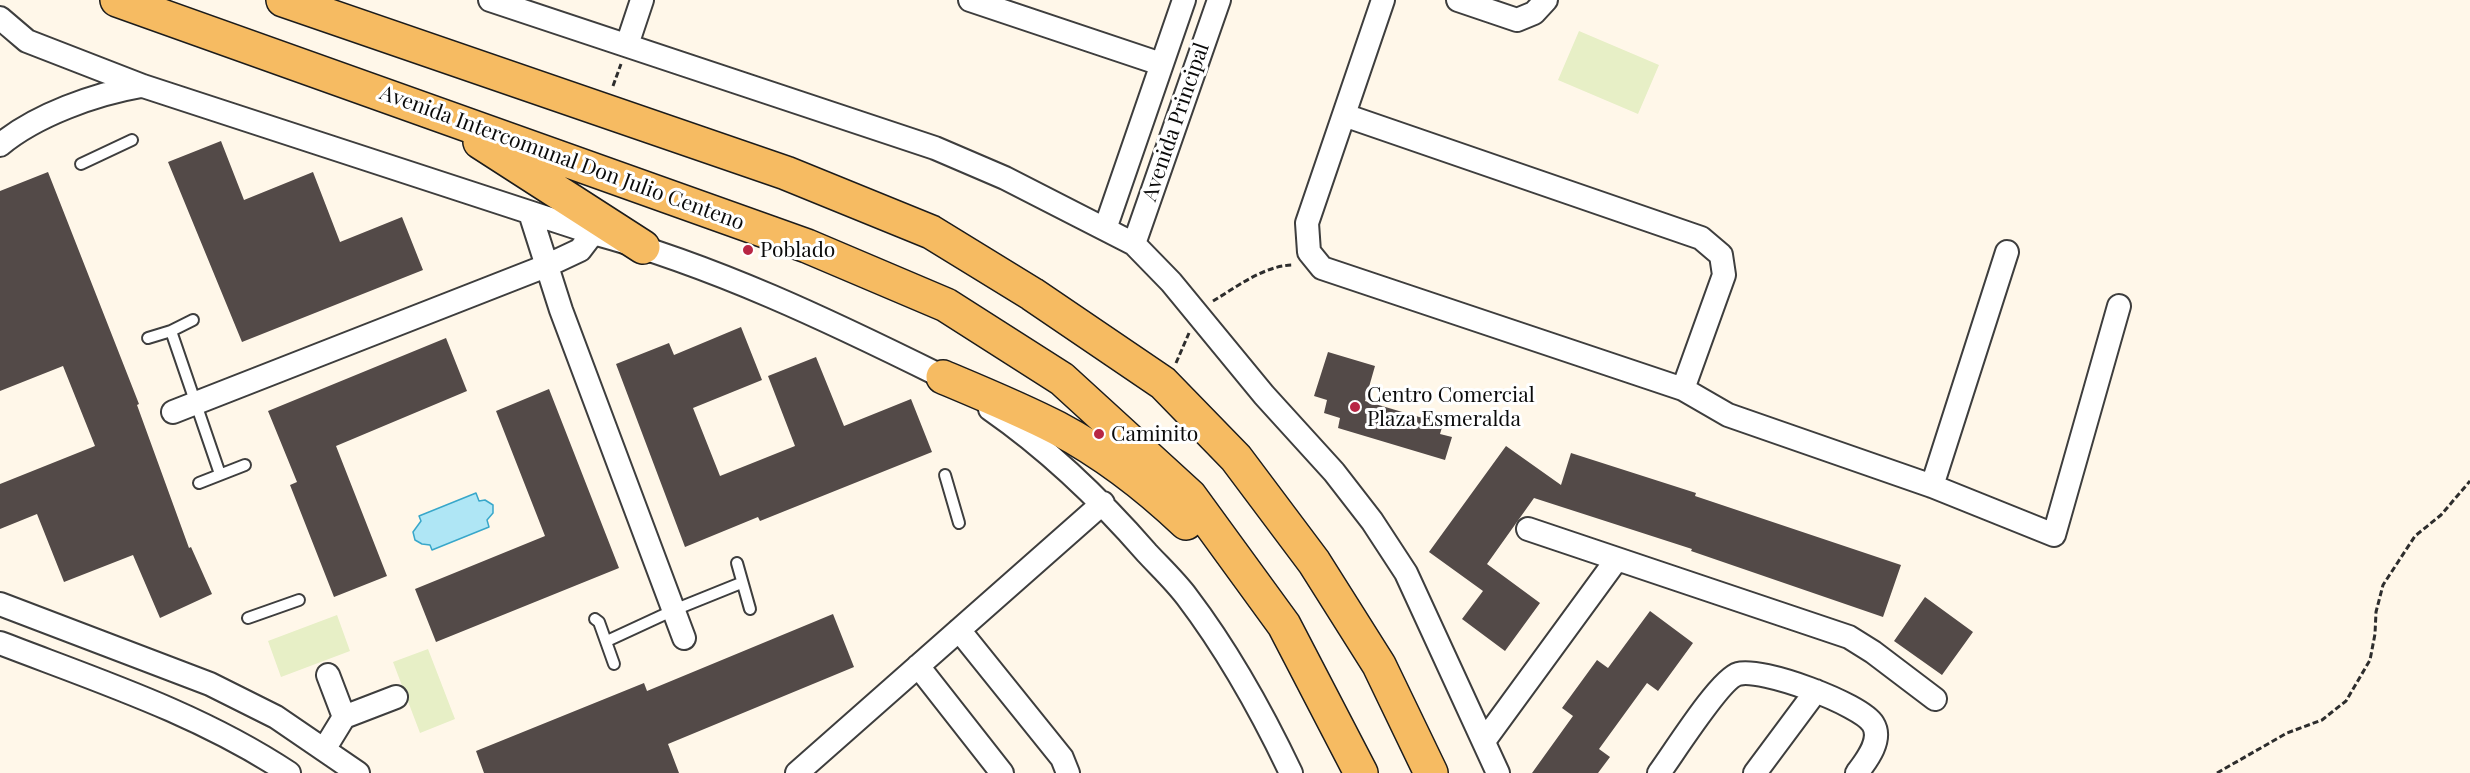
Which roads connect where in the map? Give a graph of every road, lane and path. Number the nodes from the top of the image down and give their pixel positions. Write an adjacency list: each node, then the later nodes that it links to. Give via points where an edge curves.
1 (117, 0): 15 (main road, Avenida Intercomunal Don Julio Centeno)
2 (283, 0): 16 (main road)
3 (490, 0): 12 (street)
4 (642, 0): 12 (street)
5 (970, 0): 13 (street)
6 (1184, 0): 13 (street, Avenida Principal)
7 (1219, 0): 24 (street, Avenida Principal)
8 (1383, 0): 17 (street)
9 (1458, 0): 10 (street, via 1516,20 1534,13)
10 (1546, 0)
11 (0, 18): 14 (street, via 27,41)
12 (627, 45): 16 (path); 22 (street, via 935,148)
13 (1161, 64): 22 (street, Avenida Principal)
14 (143, 86): 19 (street, via 107,92 59,111); 21 (street)
15 (430, 110): 25 (main road); 55 (main road, Avenida Intercomunal Don Julio Centeno, via 807,246 946,305 1062,379 1190,496)
16 (605, 110): 35 (main road, via 786,173 931,232 1032,294)
17 (1344, 115): 28 (street, via 1307,223 1309,252); 36 (street, via 1701,238 1721,255 1724,276)
18 (132, 140): 20 (lane)
19 (0, 145)
20 (81, 164)
21 (530, 213): 23 (street); 27 (street)
22 (1105, 228): 24 (street)
23 (593, 233): 25 (street); 27 (street, via 580,250)
24 (1134, 244): 30 (street)
25 (643, 247): 34 (street, via 824,318)
26 (2007, 252): 44 (street)
27 (546, 266): 37 (street); 54 (street)
28 (1322, 268): 30 (path, via 1282,265 1263,272); 36 (street)
29 (2119, 306): 44 (street, via 2054,535)
30 (1204, 308): 35 (path); 69 (street, via 1264,395 1334,472 1406,573)
31 (193, 320): 32 (lane)
32 (171, 331): 33 (lane); 37 (lane)
33 (148, 338)
34 (943, 376): 45 (street, via 1025,434); 55 (main road, via 1056,427 1122,468 1165,503)
35 (1163, 383): 78 (main road, via 1236,458 1314,562 1379,665)
36 (1683, 389): 44 (street, via 1728,415)
37 (195, 404): 38 (street); 40 (lane)
38 (173, 412)
39 (245, 465): 40 (lane)
40 (220, 474): 43 (lane)
41 (945, 474): 46 (lane)
42 (2470, 481): 83 (path, via 2441,515 2415,536 2383,585 2370,660 2346,701 2322,720 2287,733)
43 (199, 483)
44 (1932, 486)
45 (1103, 503): 58 (street); 76 (street, via 1187,597 1232,663)
46 (959, 523)
47 (1528, 530): 48 (street)
48 (1617, 559): 67 (street, via 1849,637); 69 (street)
49 (737, 563): 50 (lane)
50 (741, 583): 53 (lane); 54 (lane)
51 (299, 600): 56 (lane)
52 (0, 603): 70 (street, via 210,684 276,717)
53 (750, 609)
54 (674, 610): 59 (street); 60 (lane)
55 (1273, 610): 77 (main road, Avenida Intercomunal Don Julio Centeno)
56 (248, 618)
57 (595, 619): 60 (lane)
58 (959, 630): 63 (street); 75 (street, via 1062,758)
59 (684, 638)
60 (607, 641): 62 (lane)
61 (0, 643): 71 (street, via 192,718 251,748)
62 (614, 664)
63 (918, 666): 73 (street); 74 (street)
64 (328, 675): 68 (street)
65 (1816, 691): 80 (street, via 1756,672 1737,674 1722,685); 81 (street); 82 (street, via 1863,714 1874,725 1875,740 1869,757)
66 (396, 697): 68 (street)
67 (1935, 699)
68 (344, 717): 70 (street)
69 (1484, 741): 79 (street)
70 (325, 748): 72 (street)
71 (289, 773)
72 (358, 773)
73 (797, 773)
74 (1002, 773)
75 (1068, 773)
76 (1291, 773)
77 (1361, 773)
78 (1431, 773)
79 (1498, 773)
80 (1659, 773)
81 (1755, 773)
82 (1857, 773)
83 (2217, 773)

